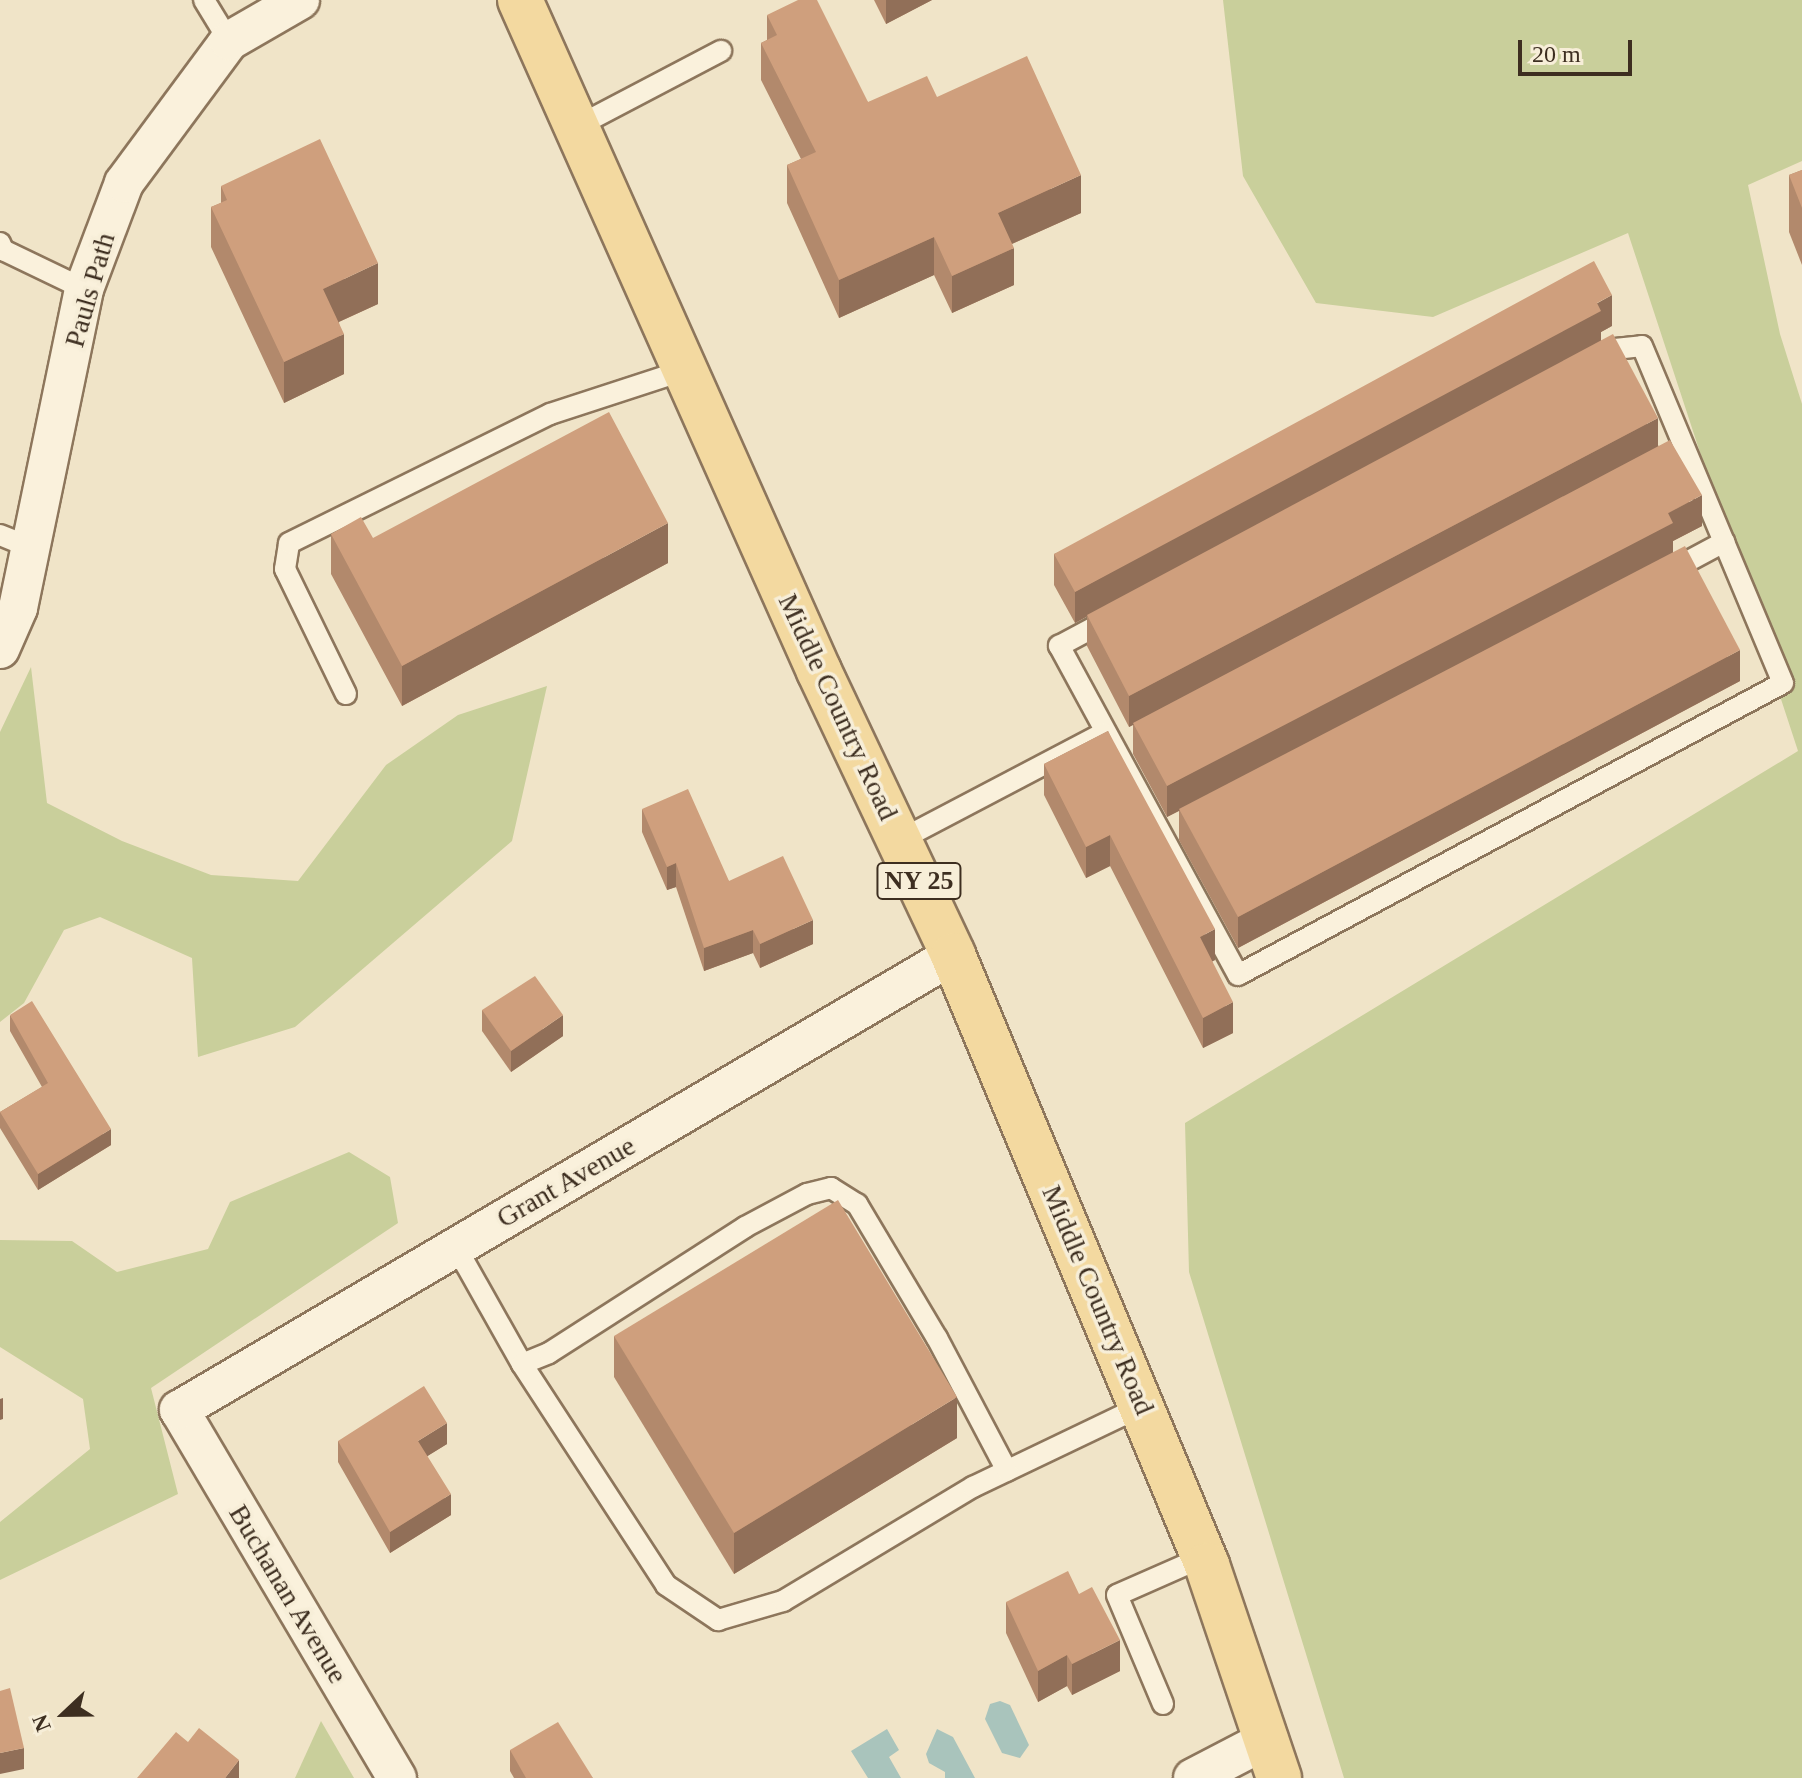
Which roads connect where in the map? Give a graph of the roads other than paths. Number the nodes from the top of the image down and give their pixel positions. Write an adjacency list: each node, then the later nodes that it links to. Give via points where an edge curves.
1 (204, 0): 4 (lane)
2 (300, 0): 4 (street, Pauls Path)
3 (520, 0): 6 (main road, Middle Country Road / NY 25)
4 (229, 41): 8 (street, Pauls Path, via 124,183)
5 (721, 51): 6 (lane)
6 (576, 127): 9 (main road, Middle Country Road / NY 25)
7 (1, 248): 8 (lane)
8 (84, 289): 10 (street, Pauls Path)
9 (685, 370): 14 (lane, via 550,414 289,543 285,569); 17 (main road, Middle Country Road / NY 25)
10 (14, 541): 13 (street, Pauls Path, via 18,608)
11 (1724, 542): 12 (lane); 16 (lane, via 1678,452 1642,346 1615,349 1059,646); 16 (lane, via 1783,683 1238,975 1168,831)
12 (1654, 579)
13 (0, 649)
14 (346, 694)
15 (1141, 735): 16 (lane)
16 (1108, 742): 17 (lane)
17 (900, 840): 18 (main road, Middle Country Road / NY 25)
18 (953, 955): 19 (street, Grant Avenue); 21 (main road, Middle Country Road / NY 25)
19 (456, 1247): 20 (lane); 22 (street, Grant Avenue)
20 (522, 1364): 23 (lane, via 666,1585 718,1620 783,1601); 23 (lane, via 549,1353 745,1227 807,1194 831,1188 857,1204 945,1352)
21 (1142, 1406): 23 (lane); 24 (main road, Middle Country Road / NY 25)
22 (179, 1410): 27 (street, Buchanan Avenue)
23 (1007, 1471)
24 (1203, 1557): 25 (lane, via 1117,1595); 26 (main road, Middle Country Road / NY 25)
25 (1163, 1704)
26 (1274, 1758): 28 (street)
27 (397, 1778)
28 (1193, 1778)

